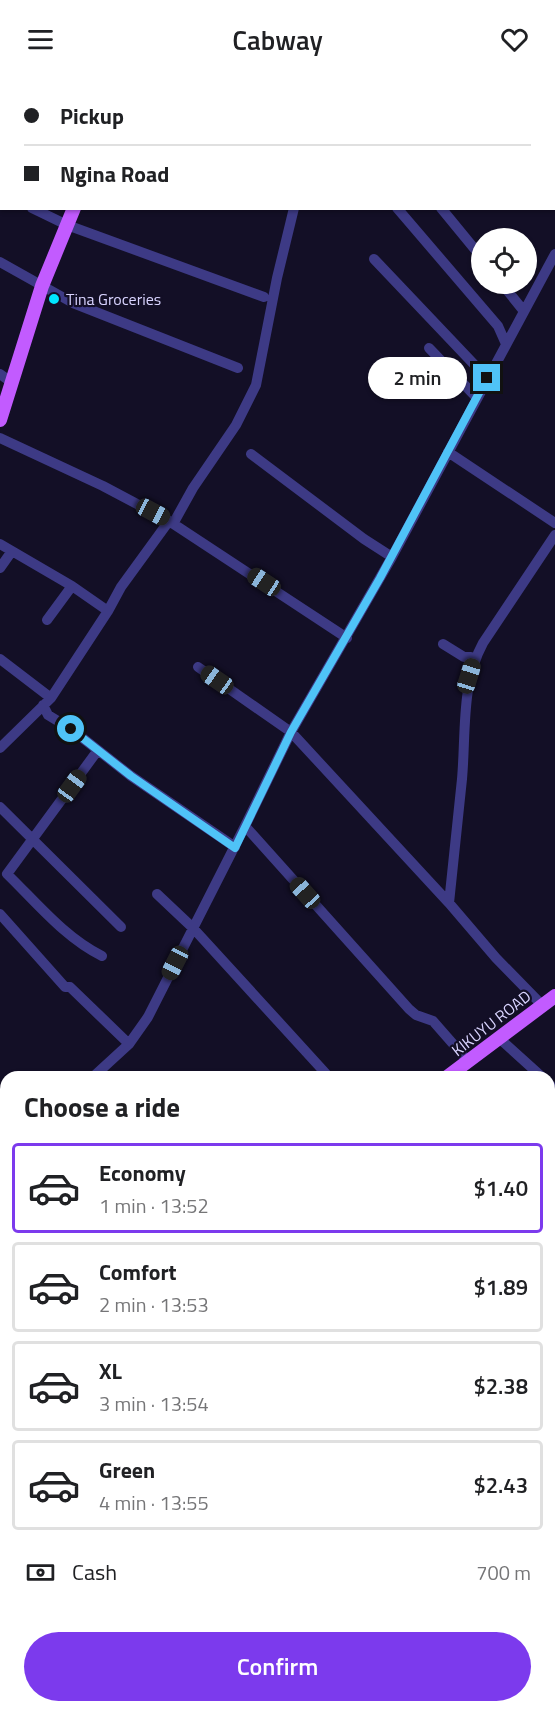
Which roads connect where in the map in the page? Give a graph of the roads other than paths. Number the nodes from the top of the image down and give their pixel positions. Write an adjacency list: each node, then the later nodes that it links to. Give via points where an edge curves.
1 (36, 210): 6 (street)
2 (73, 210): 6 (main road)
3 (294, 210): 26 (street, via 256,385 236,425)
4 (399, 210): 16 (street, via 498,326)
5 (443, 210): 7 (street)
6 (67, 225): 12 (main road); 14 (street)
7 (471, 245)
8 (555, 254): 11 (street)
9 (374, 259): 20 (street)
10 (0, 262): 12 (street)
11 (551, 275): 15 (street)
12 (42, 286): 18 (street, via 73,303); 19 (main road)
13 (510, 294): 15 (street)
14 (264, 297)
15 (524, 310): 16 (street)
16 (506, 344): 20 (street)
17 (429, 348): 21 (street)
18 (238, 368)
19 (6, 378): 22 (main road)
20 (487, 378): 21 (street)
21 (477, 398): 24 (street)
22 (0, 420)
23 (0, 438): 26 (street)
24 (448, 452): 27 (street); 31 (street)
25 (251, 454): 31 (street)
26 (171, 522): 34 (street); 36 (street)
27 (555, 523)
28 (555, 535): 39 (street)
29 (0, 544): 30 (street)
30 (12, 551): 32 (street); 33 (street)
31 (392, 557): 36 (street)
32 (0, 568)
33 (72, 586): 34 (street); 35 (street)
34 (108, 610): 41 (street)
35 (47, 620)
36 (347, 638): 42 (street)
37 (443, 644): 39 (street)
38 (0, 659): 41 (street)
39 (475, 659): 50 (street, via 469,676)
40 (198, 667): 42 (street)
41 (47, 702): 43 (street); 44 (street, via 48,716)
42 (291, 732): 46 (street); 50 (street)
43 (0, 748)
44 (98, 750): 47 (street); 48 (street)
45 (0, 807): 47 (street)
46 (246, 826): 48 (street); 59 (street, via 409,1009 433,1022)
47 (33, 839): 52 (street); 54 (street, via 7,874 72,937)
48 (235, 848): 53 (street)
49 (157, 894): 53 (street)
50 (449, 903): 56 (street)
51 (0, 914): 58 (street, via 65,987 70,987)
52 (121, 927)
53 (193, 928): 58 (street, via 148,1017); 61 (street)
54 (102, 956)
55 (555, 996): 56 (main road, KIKUYU ROAD)
56 (542, 1004): 57 (main road, KIKUYU ROAD)
57 (499, 1038): 59 (main road, KIKUYU ROAD); 63 (street)
58 (129, 1044): 60 (street)
59 (468, 1061): 62 (main road, KIKUYU ROAD)
60 (100, 1071)
61 (324, 1071)
62 (455, 1071)
63 (535, 1071)

